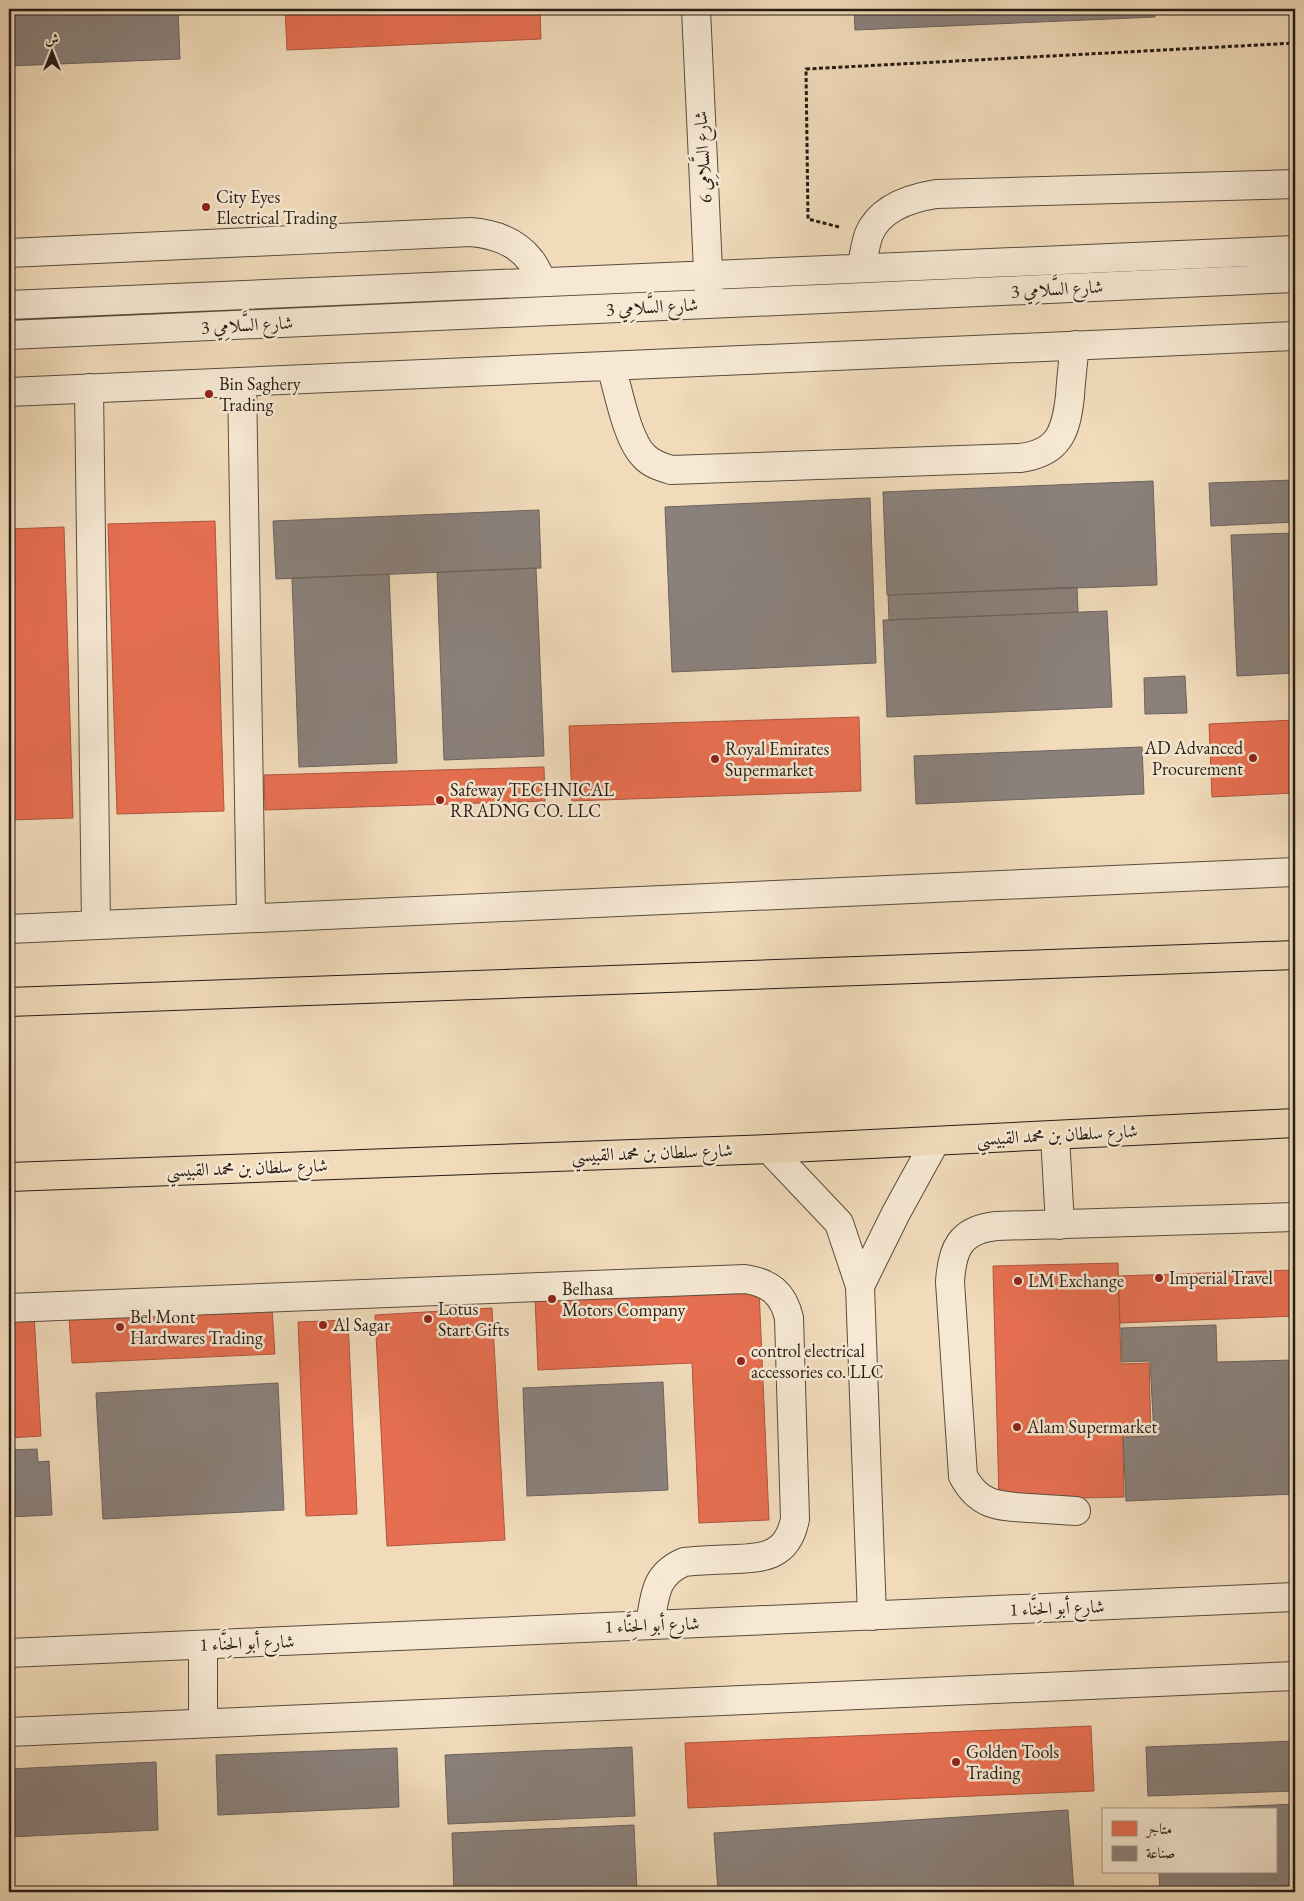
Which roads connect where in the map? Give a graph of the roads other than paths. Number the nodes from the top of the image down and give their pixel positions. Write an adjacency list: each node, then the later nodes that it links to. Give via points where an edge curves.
1 (696, 9): 6 (street, شارع السَّلامِي 6)
2 (1295, 184): 5 (street, via 916,197 882,217 869,234)
3 (1295, 250): 5 (street, شارع السَّلامِي 3)
4 (9, 254): 8 (street, via 471,232 488,234 519,248 532,261)
5 (861, 268): 6 (street, شارع السَّلامِي 3)
6 (708, 275): 8 (street, شارع السَّلامِي 3); 10 (street, شارع السَّلامِي 6)
7 (1295, 278): 10 (street, شارع السَّلامِي 3)
8 (542, 282): 9 (street, شارع السَّلامِي 3)
9 (9, 305)
10 (709, 305): 11 (street, شارع السَّلامِي 3)
11 (9, 336)
12 (1295, 336): 13 (street)
13 (1075, 345): 14 (street); 14 (street, via 1063,432 1045,451 1020,458 671,470 656,466 635,445)
14 (611, 366): 15 (street)
15 (242, 382): 16 (street); 19 (street)
16 (89, 388): 17 (street); 20 (street)
17 (9, 392)
18 (1295, 872): 19 (street)
19 (251, 918): 20 (street)
20 (96, 925): 21 (street)
21 (9, 929)
22 (1295, 955): 23 (main road)
23 (9, 1002)
24 (1295, 1123): 25 (main road, شارع سلطان بن محمد القبيسي)
25 (1055, 1136): 26 (main road, شارع سلطان بن محمد القبيسي); 30 (street)
26 (935, 1142): 27 (main road, شارع سلطان بن محمد القبيسي); 31 (street)
27 (769, 1149): 28 (main road, شارع سلطان بن محمد القبيسي); 31 (street, via 839,1223)
28 (9, 1177)
29 (1295, 1217): 30 (street)
30 (1060, 1224): 33 (street, via 984,1227 973,1232 957,1247 952,1258 950,1282 960,1455 963,1476 969,1487 977,1496 1000,1506)
31 (860, 1286): 35 (street)
32 (9, 1308): 36 (street, via 758,1281 779,1295 789,1318 793,1530 781,1548 770,1555 684,1562 674,1566 659,1582)
33 (1076, 1511)
34 (1295, 1597): 35 (street, شارع أبو الحِنَّاء 1)
35 (872, 1616): 36 (street, شارع أبو الحِنَّاء 1)
36 (650, 1625): 37 (street, شارع أبو الحِنَّاء 1)
37 (203, 1645): 38 (street, شارع أبو الحِنَّاء 1); 40 (street)
38 (9, 1653)
39 (1295, 1676): 40 (street)
40 (203, 1723): 41 (street)
41 (9, 1732)

